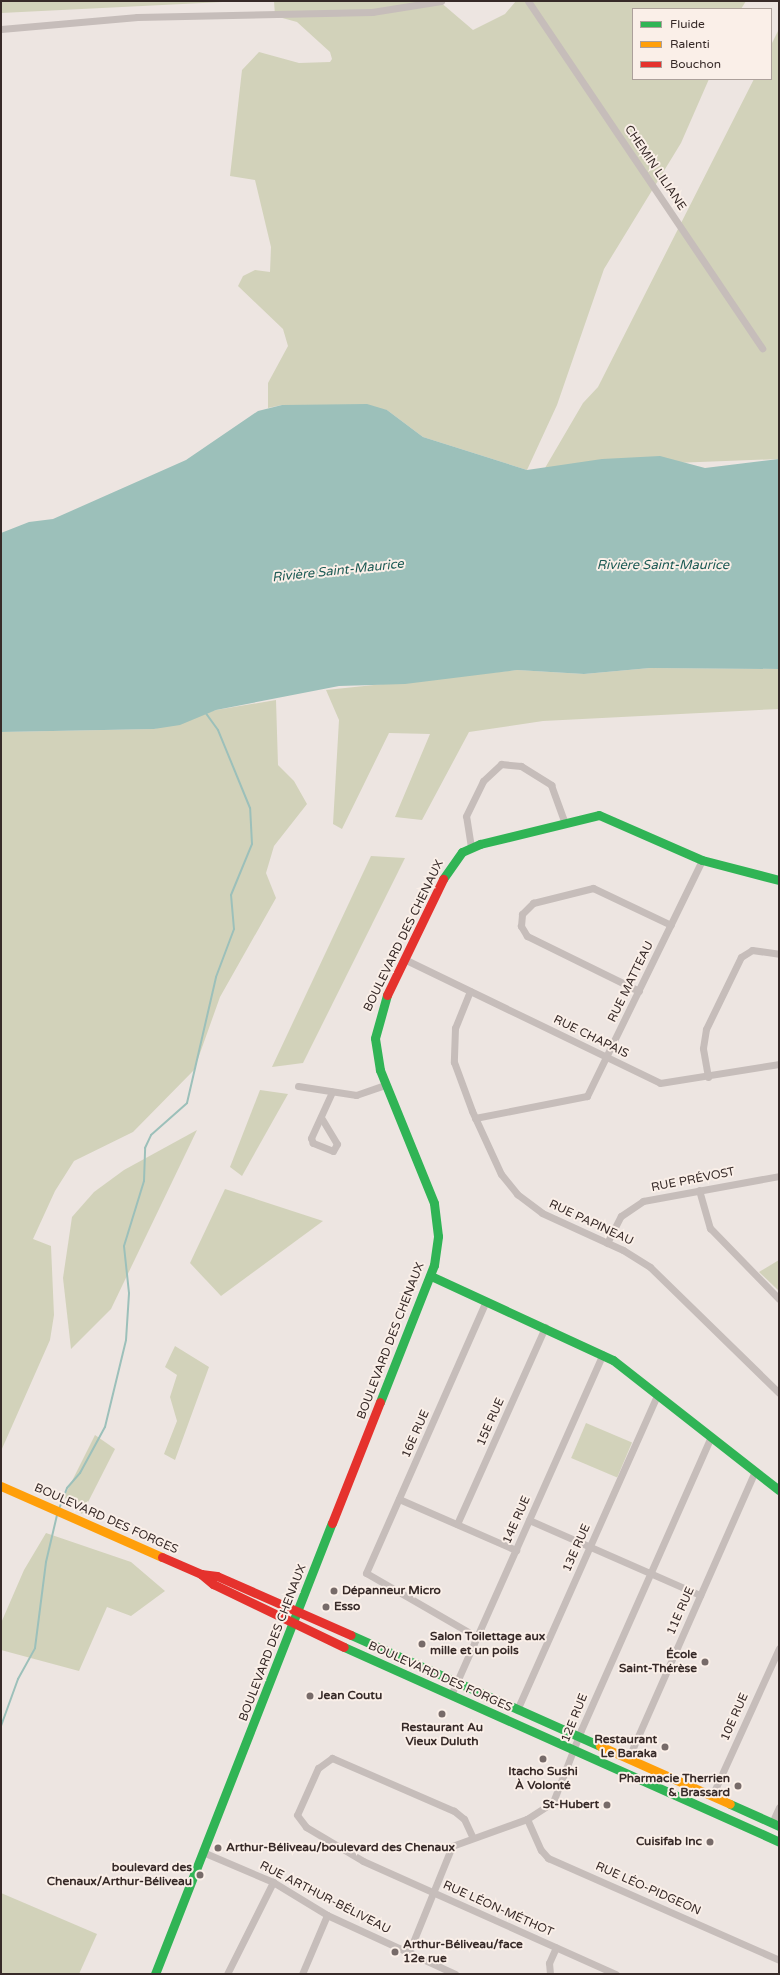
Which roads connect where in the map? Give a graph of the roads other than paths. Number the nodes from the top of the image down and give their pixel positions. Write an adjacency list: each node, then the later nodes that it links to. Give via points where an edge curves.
1 (441, 1): 3 (street, via 372,12 137,17)
2 (528, 1): 4 (street, CHEMIN LILIANE)
3 (1, 29)
4 (762, 348)
5 (564, 822): 6 (street, BOULEVARD DES CHENAUX); 6 (street, via 551,785 524,767 501,764 483,780 466,816); 7 (street, BOULEVARD DES CHENAUX, via 606,816)
6 (471, 847): 11 (street, BOULEVARD DES CHENAUX, via 449,866)
7 (702, 860): 8 (street, BOULEVARD DES CHENAUX); 9 (street, RUE MATTEAU)
8 (779, 880)
9 (671, 925): 13 (street, RUE MATTEAU); 13 (street, via 593,888 533,903 522,914 521,926 527,936)
10 (779, 954): 16 (street, via 752,950 739,960 706,1030 704,1048)
11 (404, 959): 12 (street, RUE CHAPAIS); 17 (street, BOULEVARD DES CHENAUX, via 375,1029 376,1056)
12 (470, 991): 14 (street, RUE CHAPAIS); 20 (street, RUE PAPINEAU, via 455,1028 453,1054)
13 (639, 991): 14 (street, RUE MATTEAU)
14 (607, 1058): 16 (street, RUE CHAPAIS, via 660,1083); 20 (street, RUE MATTEAU, via 585,1098)
15 (779, 1064): 16 (street, RUE CHAPAIS)
16 (708, 1077)
17 (385, 1084): 19 (street, via 358,1095); 25 (street, BOULEVARD DES CHENAUX, via 434,1203 438,1243)
18 (298, 1086): 19 (street)
19 (332, 1092): 21 (street)
20 (475, 1118): 24 (street, RUE PAPINEAU, via 497,1168 518,1194 542,1213)
21 (322, 1119): 21 (street, via 312,1141 334,1151 337,1144)
22 (779, 1178): 23 (street, RUE PRÉVOST)
23 (699, 1190): 24 (street, RUE PRÉVOST, via 638,1203 618,1220); 26 (street, via 710,1228)
24 (607, 1243): 30 (street, RUE PAPINEAU, via 656,1273)
25 (431, 1276): 27 (street); 44 (street, BOULEVARD DES CHENAUX)
26 (779, 1299)
27 (486, 1301): 28 (street); 36 (street, 16E RUE)
28 (545, 1328): 29 (street); 38 (street, 15E RUE)
29 (603, 1354): 31 (street); 37 (street, 14E RUE)
30 (779, 1393)
31 (658, 1394): 32 (street); 39 (street, 13E RUE)
32 (711, 1436): 33 (street); 41 (street, 12E RUE)
33 (755, 1471): 35 (street); 43 (street, 11E RUE)
34 (1, 1486): 42 (street, BOULEVARD DES FORGES)
35 (779, 1490)
36 (399, 1499): 38 (street); 46 (street, 16E RUE, via 366,1575)
37 (529, 1520): 39 (street); 40 (street, 14E RUE)
38 (457, 1524): 40 (street)
39 (590, 1546): 41 (street); 50 (street, 13E RUE)
40 (516, 1550): 46 (street, 14E RUE)
41 (650, 1573): 43 (street); 51 (street, 12E RUE)
42 (201, 1574): 44 (street, BOULEVARD DES FORGES, via 217,1576); 45 (street, BOULEVARD DES FORGES, via 213,1584)
43 (700, 1595): 53 (street, 11E RUE)
44 (298, 1614): 45 (street, BOULEVARD DES CHENAUX); 48 (street, BOULEVARD DES FORGES)
45 (292, 1624): 49 (street, BOULEVARD DES FORGES); 62 (street, BOULEVARD DES CHENAUX, via 292,1633)
46 (477, 1637): 48 (street, 14E RUE)
47 (779, 1648): 56 (street, 10E RUE)
48 (457, 1682): 49 (street, 14E RUE); 50 (street, BOULEVARD DES FORGES)
49 (451, 1695): 52 (street, BOULEVARD DES FORGES)
50 (517, 1710): 51 (street, BOULEVARD DES FORGES)
51 (578, 1736): 52 (street, 12E RUE); 53 (street, BOULEVARD DES FORGES)
52 (574, 1751): 55 (street, BOULEVARD DES FORGES); 58 (street, 12E RUE, via 551,1806)
53 (628, 1759): 54 (street, BOULEVARD DES FORGES)
54 (678, 1781): 55 (street); 56 (street, BOULEVARD DES FORGES)
55 (672, 1794): 61 (street, BOULEVARD DES FORGES)
56 (712, 1796): 59 (street, BOULEVARD DES FORGES)
57 (779, 1807): 59 (street)
58 (527, 1819): 60 (street, 12E RUE); 68 (street, RUE LÉO-PIDGEON, via 541,1850 548,1858)
59 (775, 1824)
60 (472, 1836): 64 (street, 12E RUE, via 452,1846); 64 (street, RUE LÉON-MÉTHOT, via 464,1819 454,1811 332,1758 318,1768 297,1815 300,1821 363,1862)
61 (779, 1842)
62 (205, 1853): 63 (street, RUE ARTHUR-BÉLIVEAU); 70 (street, BOULEVARD DES CHENAUX)
63 (273, 1882): 65 (street, RUE ARTHUR-BÉLIVEAU); 71 (street)
64 (432, 1892): 66 (street, RUE LÉON-MÉTHOT); 67 (street, 12E RUE)
65 (328, 1915): 67 (street, RUE ARTHUR-BÉLIVEAU); 72 (street)
66 (556, 1947): 69 (street, RUE LÉON-MÉTHOT); 74 (street, RUE LÉON-MÉTHOT, via 549,1963)
67 (409, 1952): 73 (street, RUE ARTHUR-BÉLIVEAU)
68 (779, 1960)
69 (600, 1971): 75 (street, RUE LÉON-MÉTHOT)
70 (155, 1974)
71 (227, 1974)
72 (302, 1974)
73 (455, 1974)
74 (550, 1974)
75 (616, 1974)

